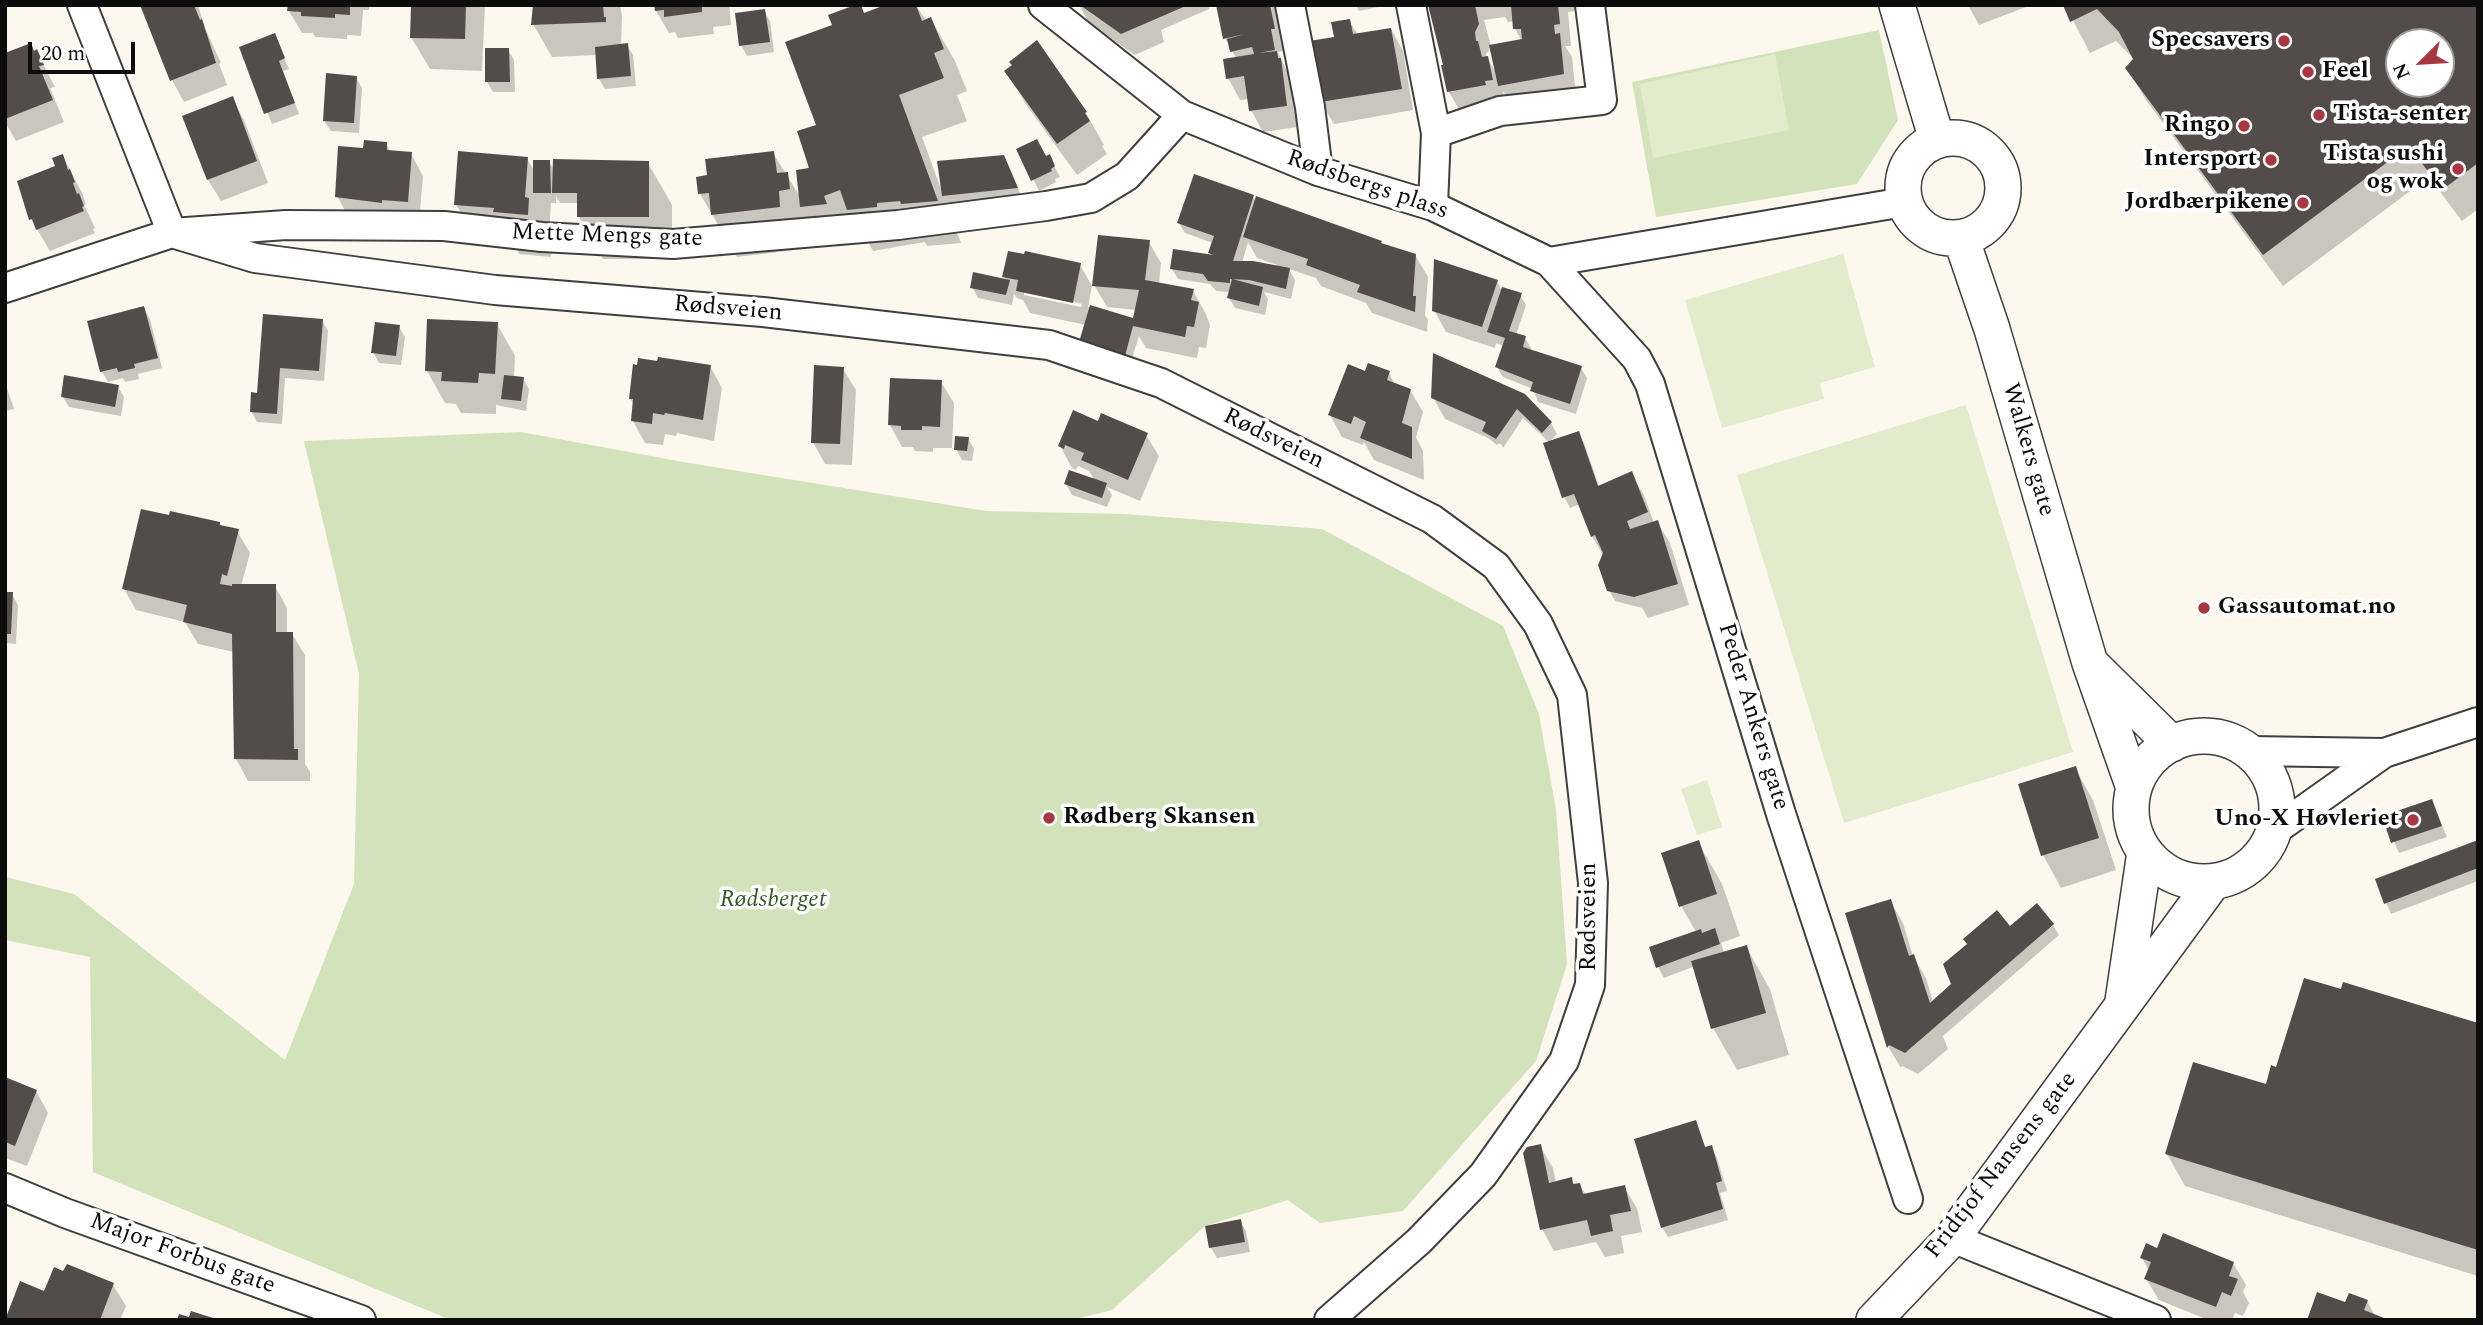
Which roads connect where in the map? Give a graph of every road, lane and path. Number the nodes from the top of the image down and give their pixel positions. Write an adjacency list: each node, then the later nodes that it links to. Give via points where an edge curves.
1 (82, 5): 13 (street)
2 (1043, 5): 7 (street, Rødsbergs plass)
3 (1290, 5): 10 (street)
4 (1411, 5): 8 (street)
5 (1590, 5): 8 (street, via 1602,100 1500,111)
6 (1897, 5): 9 (street)
7 (1182, 115): 10 (street, Rødsbergs plass); 13 (street, Mette Mengs gate, via 1127,176 1091,198 898,225 673,244 444,226 286,225)
8 (1436, 133): 12 (street)
9 (1937, 140): 11 (street, via 1912,158 1904,179); 14 (street, via 1950,137 1976,142 1987,149 2001,171 2001,206 1978,233)
10 (1318, 171): 12 (street, Rødsbergs plass)
11 (1904, 202): 14 (street, via 1926,231 1943,238); 15 (street)
12 (1433, 206): 15 (street, Rødsbergs plass)
13 (172, 233): 16 (street, Mette Mengs gate); 31 (street, Rødsveien, via 255,258 495,290 763,312 1049,345 1161,383 1432,519 1496,566 1538,624 1572,695 1593,883 1590,985 1564,1061 1483,1175 1419,1241)
14 (1961, 238): 17 (street, Walkers gate)
15 (1549, 262): 28 (street, Peder Ankers gate, via 1637,359 1650,384 1781,814)
16 (5, 288)
17 (2090, 663): 19 (street, Walkers gate); 22 (street, Walkers gate)
18 (2478, 722): 21 (street)
19 (2172, 744): 20 (street, via 2211,736); 22 (street, via 2149,762)
20 (2249, 751): 21 (street); 23 (street, via 2274,787 2278,809)
21 (2384, 754): 23 (street)
22 (2134, 788): 24 (street, via 2132,822)
23 (2274, 831): 25 (street, via 2261,856 2239,874)
24 (2145, 852): 25 (street, via 2175,876); 26 (street, Fridtjof Nansens gate)
25 (2213, 882): 26 (street, Fridtjof Nansens gate)
26 (2122, 1008): 29 (street, Fridtjof Nansens gate)
27 (5, 1188): 30 (street, Major Forbus gate)
28 (1908, 1199)
29 (1952, 1237): 32 (street, Fridtjof Nansens gate); 33 (street)
30 (361, 1320)
31 (1329, 1320)
32 (1874, 1320)
33 (2156, 1320)

